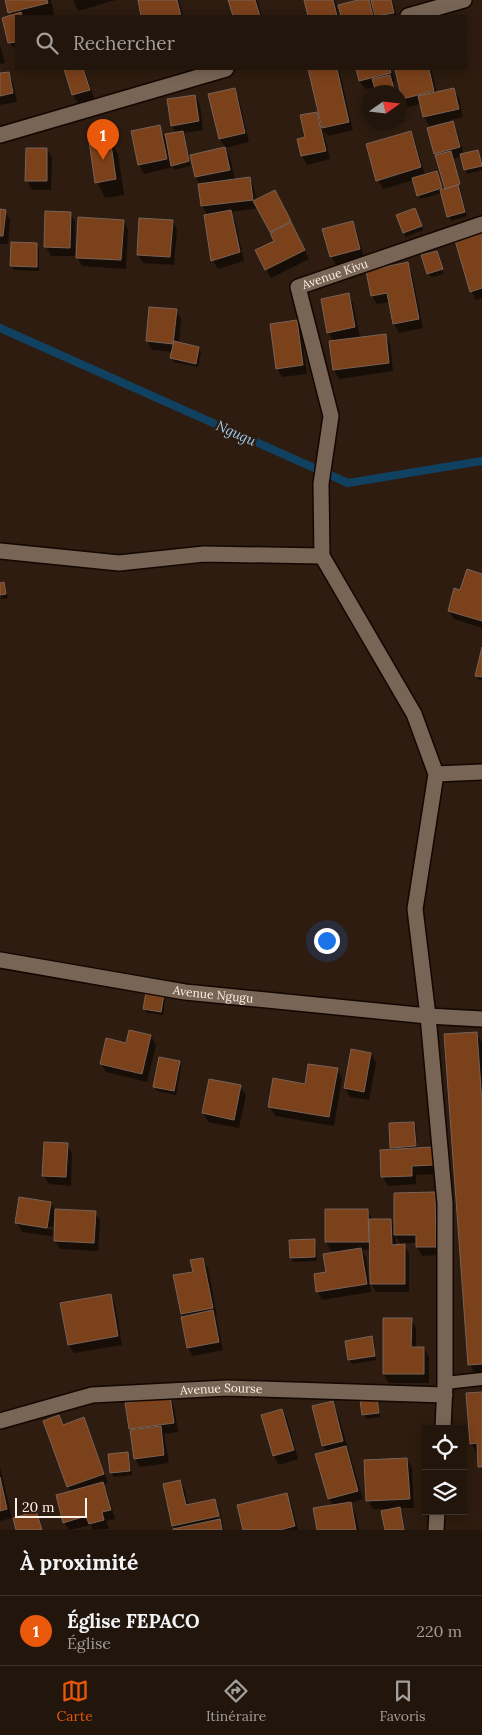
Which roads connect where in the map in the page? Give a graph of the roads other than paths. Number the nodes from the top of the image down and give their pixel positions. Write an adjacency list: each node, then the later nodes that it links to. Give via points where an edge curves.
1 (464, 0): 2 (street)
2 (412, 15)
3 (223, 70): 4 (street)
4 (0, 135)
5 (482, 224): 7 (street, Avenue Kivu, via 298,287 331,416 321,484)
6 (0, 551): 7 (street, via 119,563 204,554)
7 (322, 556): 9 (street, via 414,714)
8 (482, 772): 9 (street)
9 (436, 774): 11 (street, via 415,909)
10 (0, 960): 11 (street, Avenue Ngugu, via 185,992)
11 (428, 1016): 12 (street, Avenue Ngugu); 14 (street, via 446,1203)
12 (482, 1019)
13 (482, 1379): 14 (lane)
14 (445, 1389): 15 (street, Avenue Sourse, via 226,1388 92,1395); 16 (street)
15 (0, 1421)
16 (443, 1425)
17 (437, 1515): 18 (street)
18 (436, 1530)

